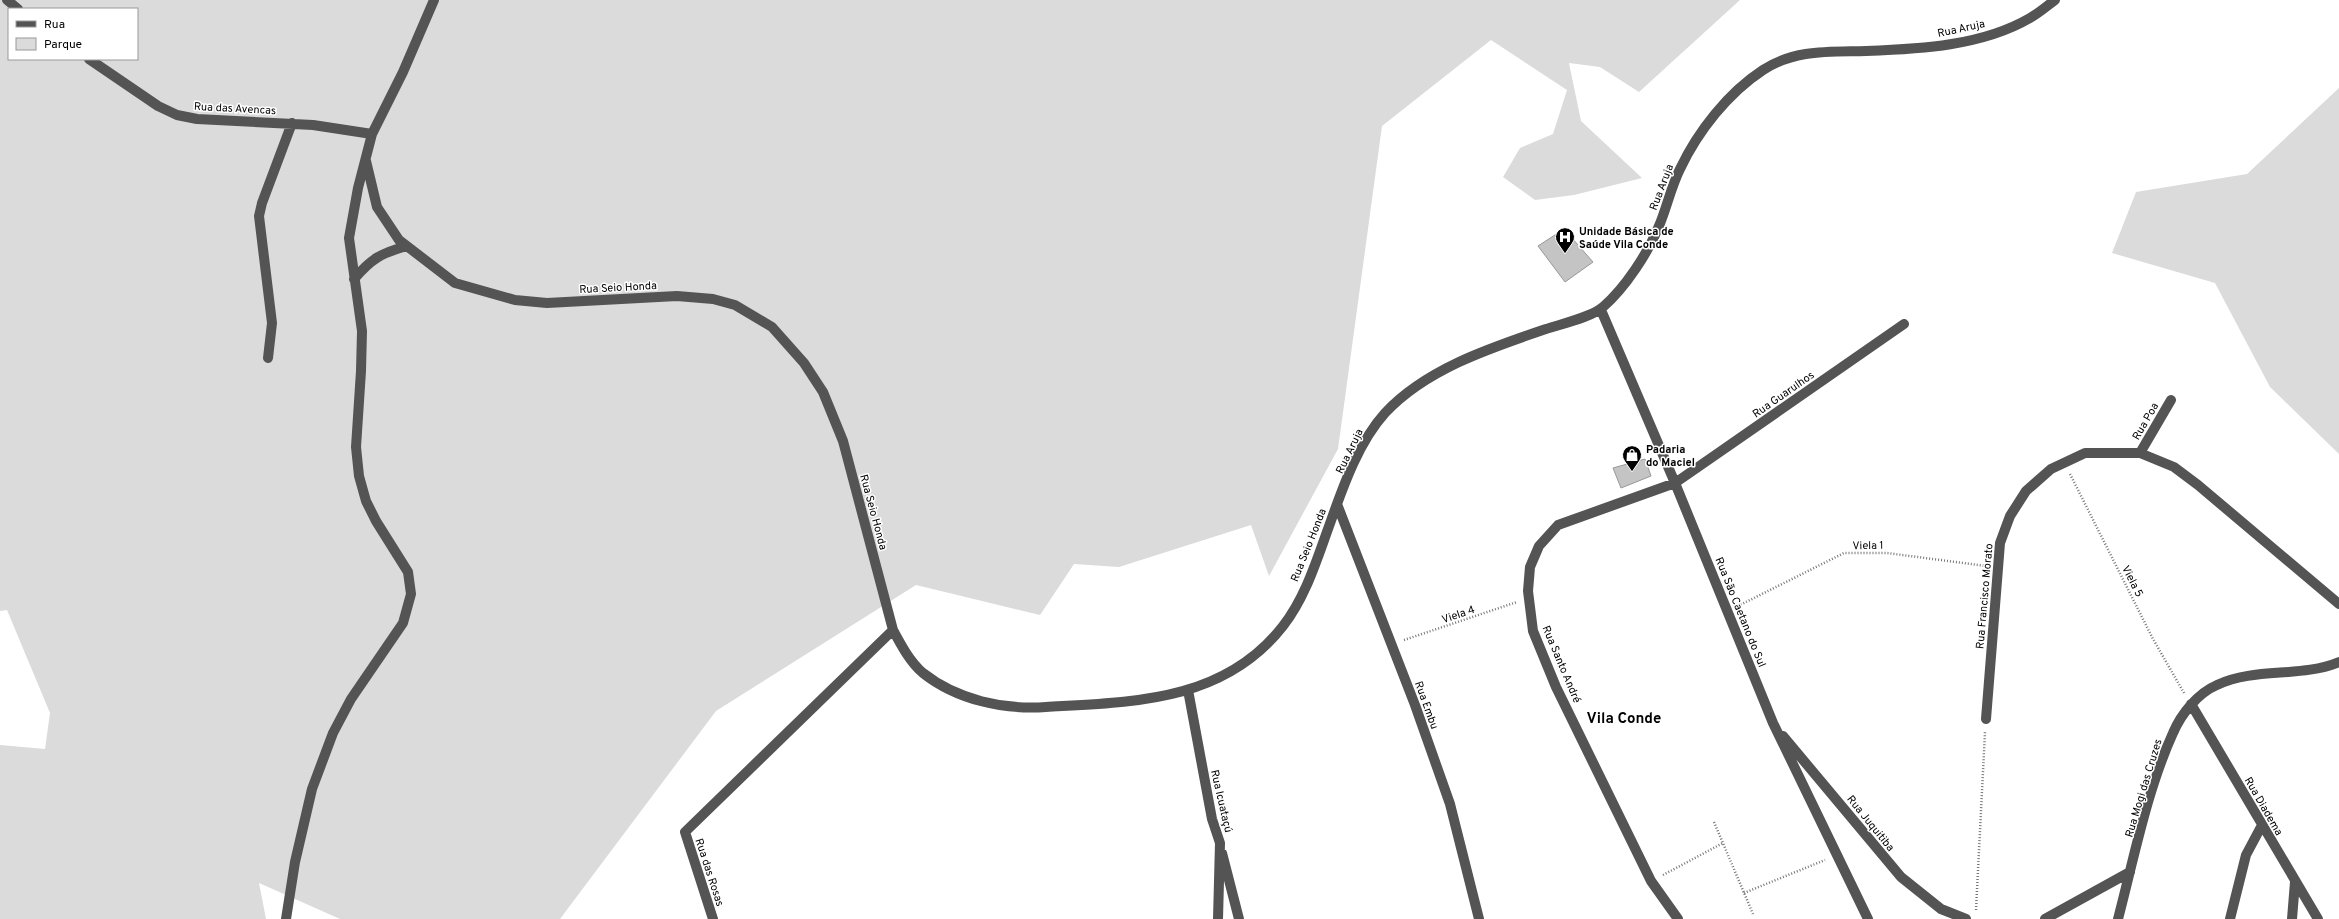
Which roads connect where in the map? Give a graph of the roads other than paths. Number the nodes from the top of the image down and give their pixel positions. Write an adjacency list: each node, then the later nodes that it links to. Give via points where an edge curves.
1 (7, 0): 4 (street)
2 (434, 0): 7 (street, via 403,72)
3 (2054, 0): 11 (street, Rua Aruja, via 2030,19 1995,34 1954,44 1870,51 1812,52 1788,58 1762,70 1732,96 1696,138 1679,171 1659,228 1640,264)
4 (17, 8)
5 (90, 60): 6 (street, Rua das Avencas, via 158,106 177,115 196,119)
6 (292, 123): 7 (street, Rua das Avencas); 13 (street, via 259,216 272,323)
7 (372, 134): 8 (street)
8 (366, 161): 9 (street, Rua Seio Honda, via 377,207 399,240); 10 (street, via 349,238)
9 (407, 246): 10 (street, via 378,256 367,263); 19 (street, Rua Seio Honda, via 455,283 515,300 547,303 677,296 713,299 736,305 772,327 804,363 823,392 842,441)
10 (354, 279): 29 (street, via 362,331 356,447 359,476 366,501 408,572 411,594 403,623 351,700 333,733 312,789)
11 (1601, 310): 16 (street, Rua São Caetano do Sul); 17 (street, Rua Aruja, via 1499,345 1449,368 1403,395 1381,418 1364,443)
12 (1904, 324): 16 (street, Rua Guarulhos)
13 (268, 358)
14 (2171, 400): 15 (street, Rua Poa)
15 (2140, 453): 18 (street, Rua Francisco Morato, via 2174,467 2198,485); 23 (street, Rua Francisco Morato, via 2084,453 2065,462 2051,469 2026,491 2010,516 2000,543 1997,567)
16 (1675, 483): 24 (street, Rua São Caetano do Sul); 34 (street, Rua Santo André, via 1558,525 1539,546 1530,567 1529,598 1533,631 1556,687 1651,881)
17 (1337, 504): 21 (street, Rua Seio Honda, via 1309,579 1285,624 1261,650 1224,677); 33 (street, Rua Embu, via 1450,804)
18 (2339, 604)
19 (893, 630): 21 (street, Rua Seio Honda, via 904,650 922,672 958,695 999,704 1032,708 1135,702); 30 (street, Rua das Rosas, via 685,832)
20 (2339, 662): 22 (street, Rua Mogi das Cruzes, via 2308,670 2246,676 2217,685)
21 (1188, 690): 26 (street, Rua Icuataçú, via 1212,819)
22 (2191, 704): 25 (street, Rua Diadema); 27 (street, Rua Mogi das Cruzes, via 2171,739 2154,787)
23 (1986, 719)
24 (1773, 724): 35 (street, Rua São Caetano do Sul); 36 (street, Rua Juquitiba, via 1901,878 1941,909)
25 (2262, 825): 28 (street, Rua Diadema); 39 (street, via 2246,855)
26 (1220, 843): 31 (street, Rua Icuataçú); 32 (street)
27 (2130, 872): 37 (street); 38 (street, Rua Mogi das Cruzes)
28 (2295, 882): 40 (street); 41 (street, Rua Diadema)
29 (286, 919)
30 (713, 919)
31 (1218, 919)
32 (1239, 919)
33 (1479, 919)
34 (1678, 919)
35 (1868, 919)
36 (1966, 919)
37 (2045, 919)
38 (2118, 919)
39 (2230, 919)
40 (2292, 919)
41 (2318, 919)

